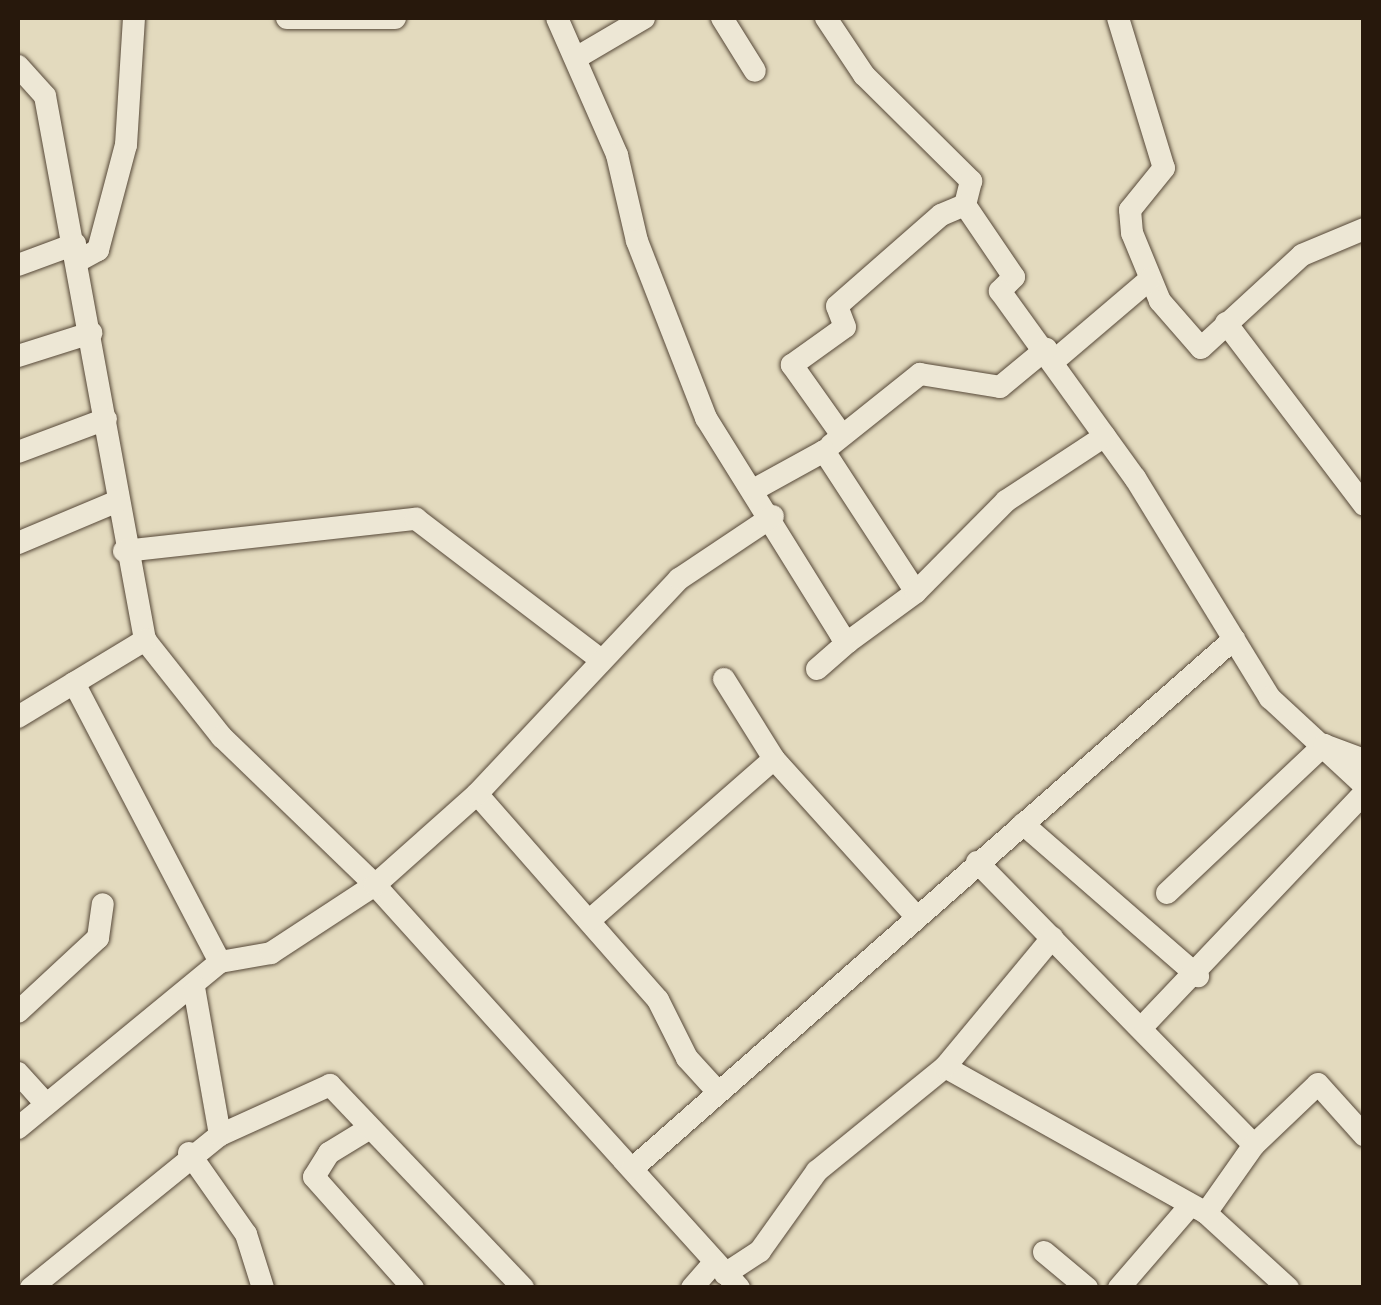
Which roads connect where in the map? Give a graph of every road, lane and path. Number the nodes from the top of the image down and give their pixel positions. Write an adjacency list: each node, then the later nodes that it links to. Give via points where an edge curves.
1 (134, 18): 14 (street, via 126,145 98,250)
2 (287, 18): 3 (street)
3 (396, 18)
4 (557, 18): 9 (street)
5 (644, 18): 9 (street)
6 (722, 18): 11 (street)
7 (826, 18): 12 (street, via 864,75 971,181)
8 (1118, 18): 16 (street, via 1164,168 1130,210)
9 (576, 58): 26 (street, via 706,418)
10 (18, 66): 14 (street, via 45,96)
11 (754, 71)
12 (966, 205): 19 (street, via 1009,263 1014,277 1000,291); 22 (street, via 940,216 837,306 844,327 792,365)
13 (1364, 229): 17 (street, via 1302,255)
14 (76, 252): 15 (street); 18 (street)
15 (18, 265)
16 (1149, 280): 17 (street, via 1201,348); 19 (street)
17 (1226, 323): 28 (street)
18 (91, 333): 20 (street); 21 (street)
19 (1050, 354): 22 (street, via 1000,387 920,374); 23 (street)
20 (18, 356)
21 (106, 419): 25 (street); 27 (street)
22 (841, 434): 24 (street)
23 (1105, 436): 32 (street, via 1006,501); 33 (street)
24 (824, 451): 26 (street); 32 (street)
25 (18, 452)
26 (757, 488): 29 (street)
27 (118, 502): 30 (street); 31 (street)
28 (1364, 505)
29 (773, 516): 35 (street); 36 (street, via 704,555)
30 (18, 543)
31 (124, 551): 34 (street); 36 (street, via 416,519)
32 (916, 592): 35 (street)
33 (1234, 639): 41 (street, via 1270,698); 47 (street)
34 (144, 640): 39 (street); 49 (street, via 222,737)
35 (848, 642): 37 (street)
36 (597, 657): 46 (street)
37 (817, 669)
38 (724, 678): 42 (street)
39 (74, 683): 40 (street); 55 (street)
40 (18, 717)
41 (1324, 744): 43 (street); 44 (street); 50 (street)
42 (774, 760): 52 (street); 53 (street)
43 (1364, 760)
44 (1364, 785)
45 (1364, 793): 56 (street)
46 (476, 794): 49 (street); 53 (street)
47 (1023, 824): 48 (street); 56 (street)
48 (977, 862): 52 (street); 54 (street)
49 (375, 886): 55 (street, via 271,953); 70 (street)
50 (1167, 893)
51 (104, 904): 58 (street, via 98,938)
52 (915, 915): 62 (street)
53 (590, 919): 62 (street)
54 (1052, 938): 59 (street); 60 (street)
55 (220, 962): 57 (street)
56 (1198, 976): 59 (street)
57 (194, 987): 63 (street); 66 (street)
58 (18, 1012)
59 (1145, 1024): 68 (street)
60 (946, 1067): 73 (street); 75 (street, via 816,1171 760,1251)
61 (18, 1072): 63 (street)
62 (718, 1092): 70 (street)
63 (46, 1104): 64 (street)
64 (18, 1128)
65 (370, 1128): 66 (street, via 330,1085); 78 (street, via 329,1153 314,1177); 79 (street)
66 (220, 1135): 69 (street)
67 (1364, 1135): 68 (street, via 1318,1084)
68 (1254, 1145): 73 (street)
69 (189, 1154): 71 (street); 72 (street)
70 (632, 1170): 75 (street)
71 (159, 1180): 72 (street); 76 (street)
72 (202, 1182): 77 (street, via 246,1234)
73 (1197, 1210): 82 (street); 83 (street)
74 (1044, 1252): 81 (street)
75 (726, 1275): 80 (street)
76 (31, 1288)
77 (263, 1288)
78 (414, 1288)
79 (523, 1288)
80 (692, 1288)
81 (1086, 1288)
82 (1119, 1288)
83 (1288, 1288)

